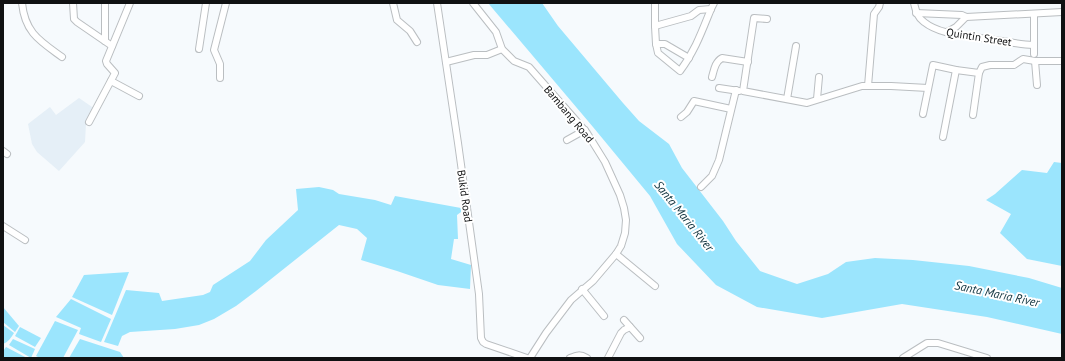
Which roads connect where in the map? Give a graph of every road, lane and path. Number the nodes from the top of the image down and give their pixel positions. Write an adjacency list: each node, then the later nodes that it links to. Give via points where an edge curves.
1 (22, 3): 29 (street, via 26,23 32,33)
2 (73, 3): 21 (street, via 74,19)
3 (105, 3): 21 (street)
4 (130, 3): 25 (street)
5 (206, 3): 27 (street)
6 (226, 3): 39 (street, via 214,50 220,64)
7 (393, 3): 22 (street, via 397,20 410,31)
8 (437, 3): 33 (street, Bukid Road)
9 (473, 3): 28 (street, Bambang Road, via 496,32)
10 (654, 3): 19 (street)
11 (880, 3): 42 (street, via 874,14)
12 (914, 3): 15 (street)
13 (713, 6): 19 (street, via 699,10 691,16); 30 (street)
14 (1062, 12): 16 (street)
15 (916, 13): 17 (street); 20 (street, Quintin Street, via 924,23)
16 (1034, 14): 17 (street); 24 (street)
17 (966, 17): 20 (street)
18 (767, 19): 34 (street, via 754,18)
19 (655, 26): 23 (street)
20 (946, 32): 24 (street, Quintin Street)
21 (105, 41): 25 (street)
22 (417, 42)
23 (656, 44): 30 (street, via 666,44); 30 (street, via 658,53 680,71)
24 (1033, 45): 31 (street)
25 (112, 46): 40 (street, via 106,61 115,73)
26 (796, 46): 47 (street)
27 (199, 49)
28 (502, 49): 33 (street, via 487,55 474,55); 54 (street, Bambang Road, via 514,61 529,67)
29 (62, 57)
30 (689, 58)
31 (1034, 58): 32 (street); 36 (street, via 1024,59 1014,65 982,67); 41 (street)
32 (1062, 60)
33 (446, 62): 67 (street, Bukid Road, via 479,294 481,338 486,344)
34 (748, 62): 37 (street, via 722,58 717,62); 45 (street)
35 (956, 70): 36 (street); 44 (street, via 933,65); 55 (street)
36 (979, 73): 51 (street)
37 (712, 77)
38 (819, 77): 48 (street)
39 (220, 78)
40 (111, 80): 46 (street); 53 (street)
41 (1037, 85)
42 (868, 86): 44 (street); 48 (street)
43 (719, 88): 45 (street)
44 (928, 88): 50 (street)
45 (740, 91): 47 (street); 49 (street)
46 (139, 96)
47 (786, 99): 48 (street, via 807,102)
48 (817, 99)
49 (731, 109): 52 (street, via 694,101); 57 (street, via 719,160 712,176)
50 (923, 114)
51 (973, 115)
52 (681, 117)
53 (89, 122)
54 (585, 130): 56 (street); 60 (street, Bambang Road, via 605,162 624,208 625,232)
55 (943, 137)
56 (567, 140)
57 (701, 187)
58 (3, 226): 59 (street)
59 (25, 240)
60 (616, 254): 61 (street); 62 (street, Bambang Road)
61 (655, 286)
62 (582, 289): 63 (street); 67 (street, Bambang Road, via 562,311)
63 (604, 316)
64 (624, 320): 65 (street)
65 (630, 327): 66 (street); 70 (street, via 621,333)
66 (640, 338)
67 (528, 358)
68 (570, 358): 69 (street, via 582,354)
69 (587, 358)
70 (608, 358)
71 (903, 358): 72 (street, via 932,342)
72 (987, 358)

